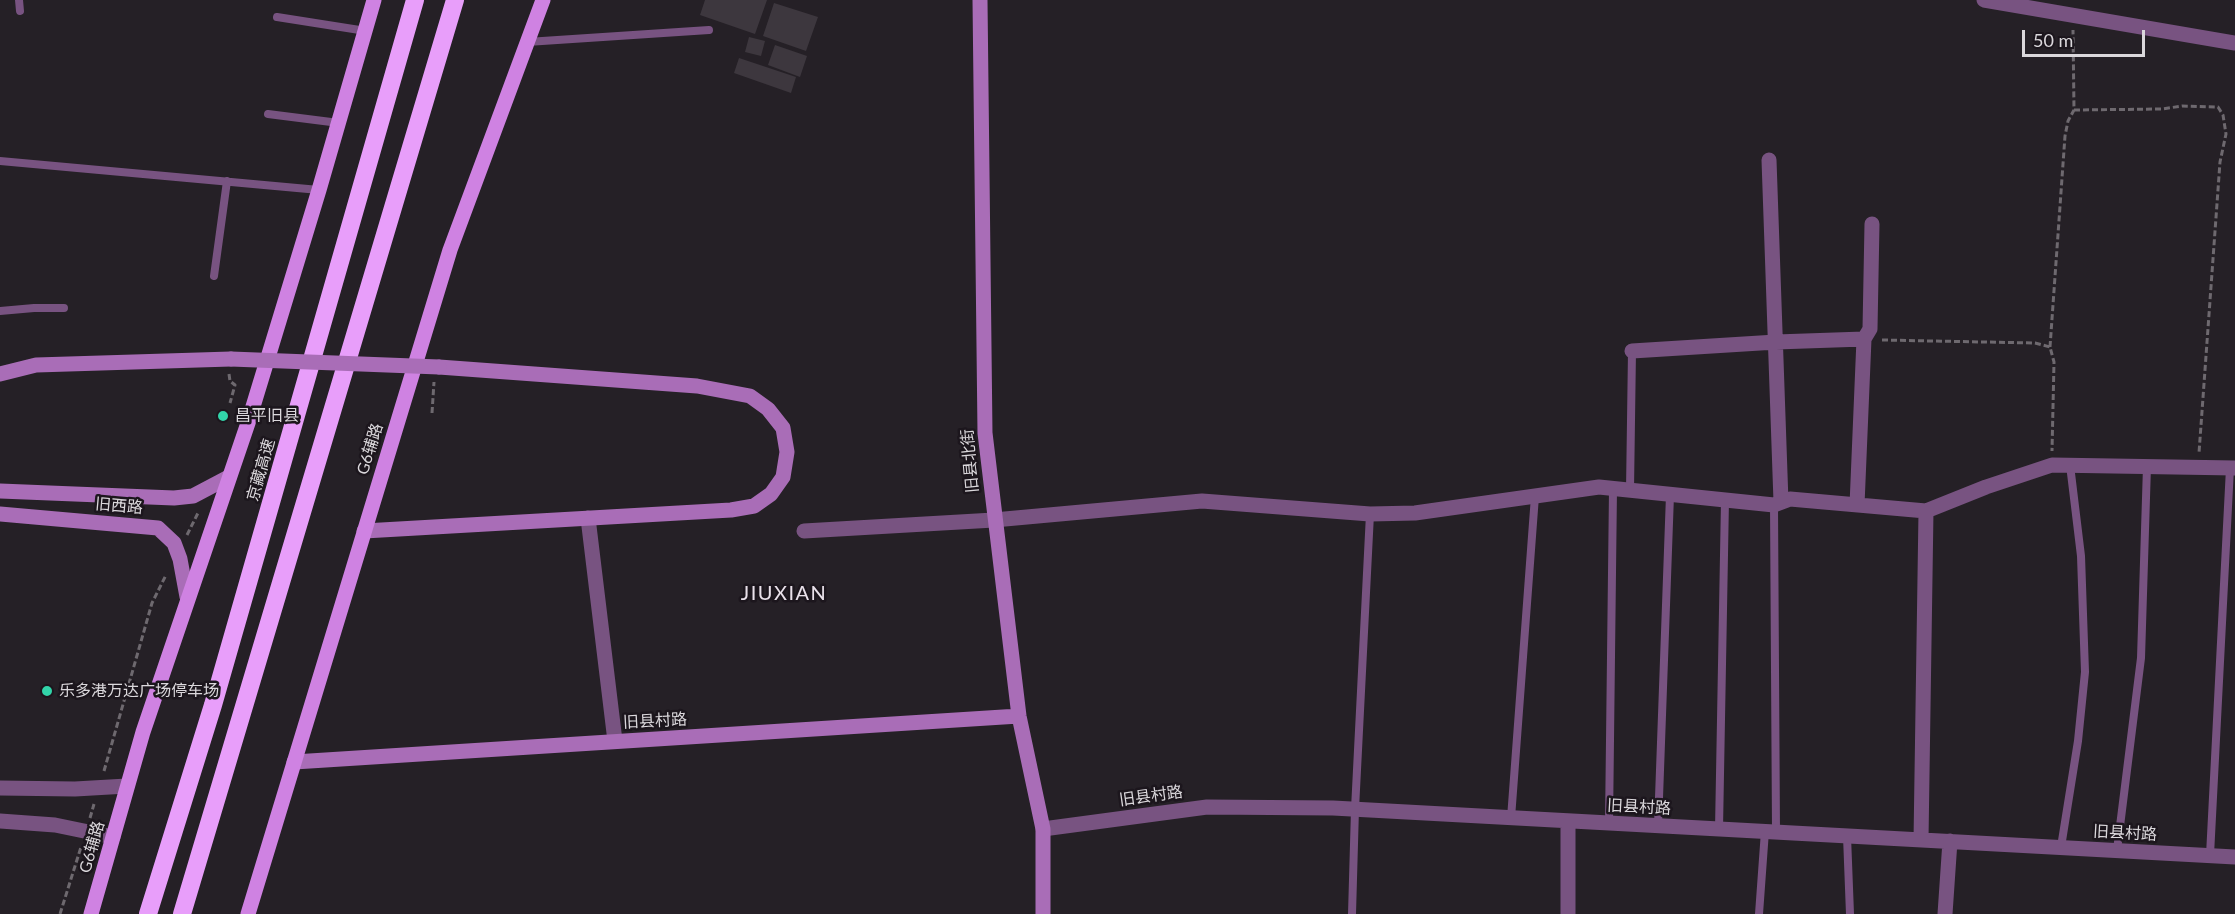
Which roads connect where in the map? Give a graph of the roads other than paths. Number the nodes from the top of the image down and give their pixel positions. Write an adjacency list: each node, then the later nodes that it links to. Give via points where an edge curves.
1 (19, 0): 8 (lane)
2 (374, 0): 11 (main road, G6辅路)
3 (415, 0): 71 (highway, 京藏高速, via 213,705)
4 (454, 0): 72 (highway)
5 (543, 0): 12 (main road, G6辅路)
6 (980, 0): 44 (main road, 旧县北街, via 985,433)
7 (1984, 0): 13 (street)
8 (20, 11)
9 (277, 17): 11 (lane)
10 (709, 30): 12 (lane)
11 (366, 31): 15 (main road, G6辅路)
12 (527, 42): 45 (main road, G6辅路, via 450,250)
13 (2235, 43)
14 (268, 114): 15 (lane)
15 (339, 123): 19 (main road, G6辅路)
16 (1770, 160): 25 (street)
17 (0, 161): 18 (lane)
18 (227, 181): 19 (lane); 21 (lane)
19 (319, 190): 31 (main road, G6辅路)
20 (1872, 224): 24 (street, via 1870,329)
21 (213, 276)
22 (64, 308): 23 (lane)
23 (0, 311)
24 (1864, 339): 25 (street); 39 (street)
25 (1776, 342): 26 (street); 38 (street)
26 (1632, 351): 33 (lane)
27 (0, 374): 43 (main road, bridge, via 36,365 230,363 697,386 750,396 768,409 783,428 787,452 783,477 771,494 754,506)
28 (2070, 465): 29 (street); 40 (street, via 2052,465); 66 (lane, via 2081,556 2085,672)
29 (2147, 466): 30 (street); 67 (lane, via 2141,658)
30 (2233, 468): 68 (lane)
31 (229, 477): 34 (main road, 旧西路, via 193,496 174,498); 47 (main road, G6辅路)
32 (1613, 489): 33 (street); 36 (street, via 1599,487); 57 (lane)
33 (1630, 490): 35 (street)
34 (0, 491)
35 (1671, 495): 37 (street); 58 (lane)
36 (1535, 496): 42 (street, via 1415,513); 54 (lane)
37 (1725, 500): 38 (street); 60 (lane)
38 (1778, 504): 39 (street, via 1790,499); 61 (lane)
39 (1857, 505): 40 (street)
40 (1926, 511): 64 (street)
41 (0, 514): 47 (main road, 旧西路, via 158,528 178,552)
42 (1370, 514): 44 (street, via 1202,501); 53 (lane)
43 (588, 518): 45 (main road); 49 (street)
44 (994, 520): 46 (street); 48 (main road, 旧县北街)
45 (364, 531): 50 (main road, G6辅路)
46 (804, 531)
47 (187, 597): 51 (main road, G6辅路)
48 (1019, 716): 49 (main road, 旧县村路); 59 (main road, 旧县北街)
49 (615, 741): 50 (main road, 旧县村路)
50 (294, 762): 73 (main road, G6辅路)
51 (127, 786): 52 (street); 63 (main road, G6辅路)
52 (0, 788)
53 (1355, 809): 54 (street, 旧县村路); 59 (street, 旧县村路, via 1207,807); 75 (lane)
54 (1511, 818): 56 (street, 旧县村路)
55 (0, 820): 63 (street, via 54,825)
56 (1568, 821): 57 (street, 旧县村路); 76 (street)
57 (1609, 823): 58 (street, 旧县村路)
58 (1658, 825): 60 (street, 旧县村路)
59 (1043, 829): 74 (main road, 旧县北街)
60 (1719, 829): 61 (street, 旧县村路)
61 (1770, 832): 62 (street, 旧县村路); 77 (lane)
62 (1847, 836): 64 (street, 旧县村路); 78 (lane)
63 (113, 837): 70 (main road, G6辅路)
64 (1921, 840): 65 (street, 旧县村路)
65 (1950, 841): 66 (street, 旧县村路); 79 (street)
66 (2061, 847): 67 (street, 旧县村路)
67 (2117, 850): 68 (street, 旧县村路)
68 (2210, 855): 69 (street, 旧县村路)
69 (2235, 856)
70 (91, 914)
71 (148, 914)
72 (183, 914)
73 (248, 914)
74 (1044, 914)
75 (1352, 914)
76 (1568, 914)
77 (1759, 914)
78 (1850, 914)
79 (1945, 914)

